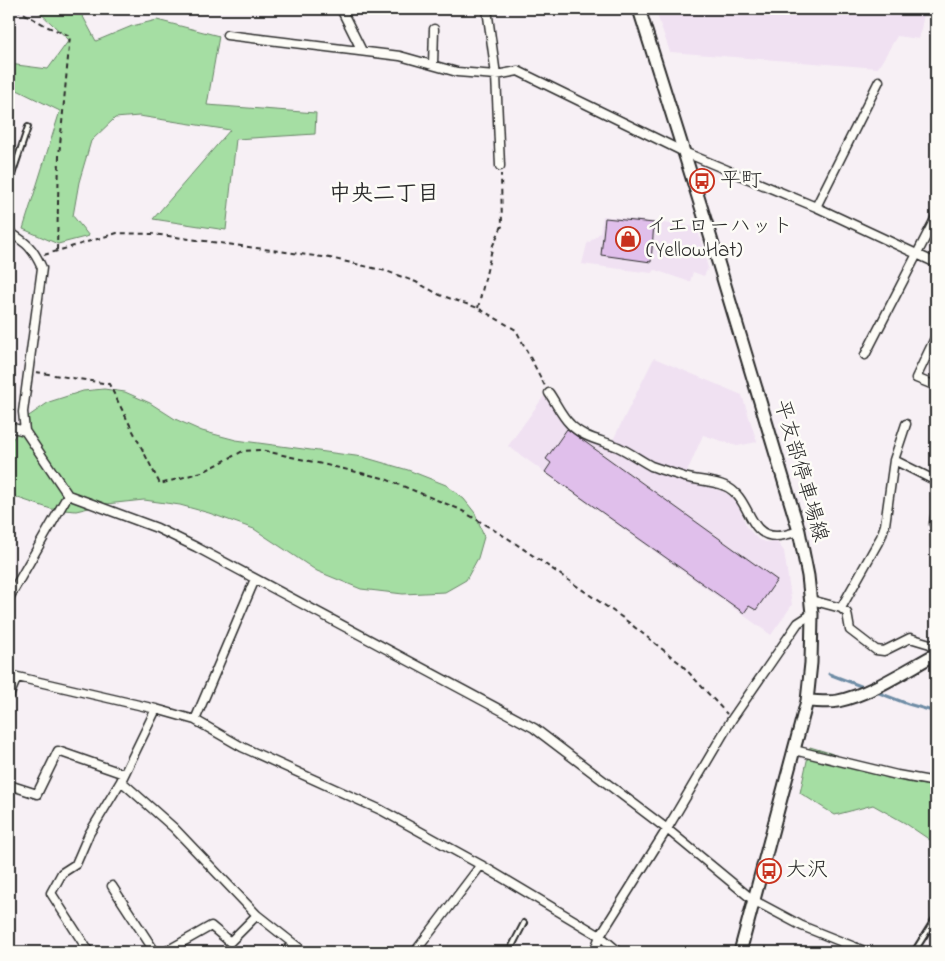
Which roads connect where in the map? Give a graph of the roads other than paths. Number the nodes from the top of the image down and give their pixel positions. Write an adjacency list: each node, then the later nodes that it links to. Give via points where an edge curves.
1 (341, 9): 6 (street)
2 (487, 9): 8 (street)
3 (639, 9): 11 (main road, 平友部停車場線)
4 (434, 29): 7 (street)
5 (227, 35): 6 (street)
6 (362, 52): 7 (street, via 400,56)
7 (433, 65): 8 (street, via 457,72)
8 (496, 76): 11 (street, via 518,71); 12 (street)
9 (879, 81): 14 (street)
10 (28, 127): 13 (lane)
11 (684, 152): 14 (street); 31 (main road, 平友部停車場線)
12 (500, 166)
13 (9, 184)
14 (816, 207): 17 (street)
15 (936, 217): 17 (street)
16 (9, 232): 25 (street, via 26,242 42,268 23,412)
17 (918, 254): 18 (street); 20 (street)
18 (936, 263)
19 (936, 336): 21 (street, via 916,378)
20 (865, 355)
21 (936, 386)
22 (549, 393): 31 (street, via 569,424 581,434 618,447 651,465 726,486 738,493 754,524 765,535 778,536)
23 (906, 424): 26 (street)
24 (9, 427): 25 (street)
25 (24, 431): 28 (street)
26 (894, 460): 27 (street); 35 (street, via 881,537)
27 (936, 481)
28 (68, 495): 32 (street, via 157,528); 33 (street)
29 (936, 511): 30 (street)
30 (934, 524)
31 (799, 531): 34 (main road, 平友部停車場線)
32 (254, 578): 43 (street); 48 (street, via 534,728)
33 (9, 598)
34 (811, 600): 35 (street); 36 (main road, 平友部停車場線)
35 (841, 608): 37 (street, via 848,613 850,630 876,650 884,651 910,638)
36 (812, 614): 41 (main road, 平友部停車場線); 48 (street, via 798,623 732,719)
37 (936, 649)
38 (936, 654): 41 (main road, via 847,699)
39 (13, 676): 40 (street); 42 (street)
40 (9, 696)
41 (807, 701): 44 (main road, 平友部停車場線)
42 (156, 708): 43 (street); 45 (street)
43 (196, 720): 49 (street, via 242,747 381,810)
44 (794, 750): 46 (street); 51 (main road, 平友部停車場線)
45 (122, 778): 47 (street, via 58,751 36,794); 52 (street); 57 (street, via 89,834 76,864 62,873 51,893)
46 (936, 782)
47 (9, 785)
48 (667, 829): 51 (street); 55 (street)
49 (481, 866): 55 (street); 62 (street)
50 (112, 886): 58 (street)
51 (753, 900): 66 (main road, 平友部停車場線); 67 (street, via 802,926)
52 (257, 915): 56 (street); 59 (street, via 230,942 211,926)
53 (936, 917): 68 (lane)
54 (524, 923): 63 (lane)
55 (600, 936): 64 (street); 65 (street)
56 (294, 945): 60 (street); 61 (street)
57 (89, 952)
58 (155, 952)
59 (165, 952)
60 (282, 952)
61 (304, 952)
62 (416, 952)
63 (509, 952)
64 (594, 952)
65 (619, 952)
66 (740, 952)
67 (867, 952)
68 (914, 952)

